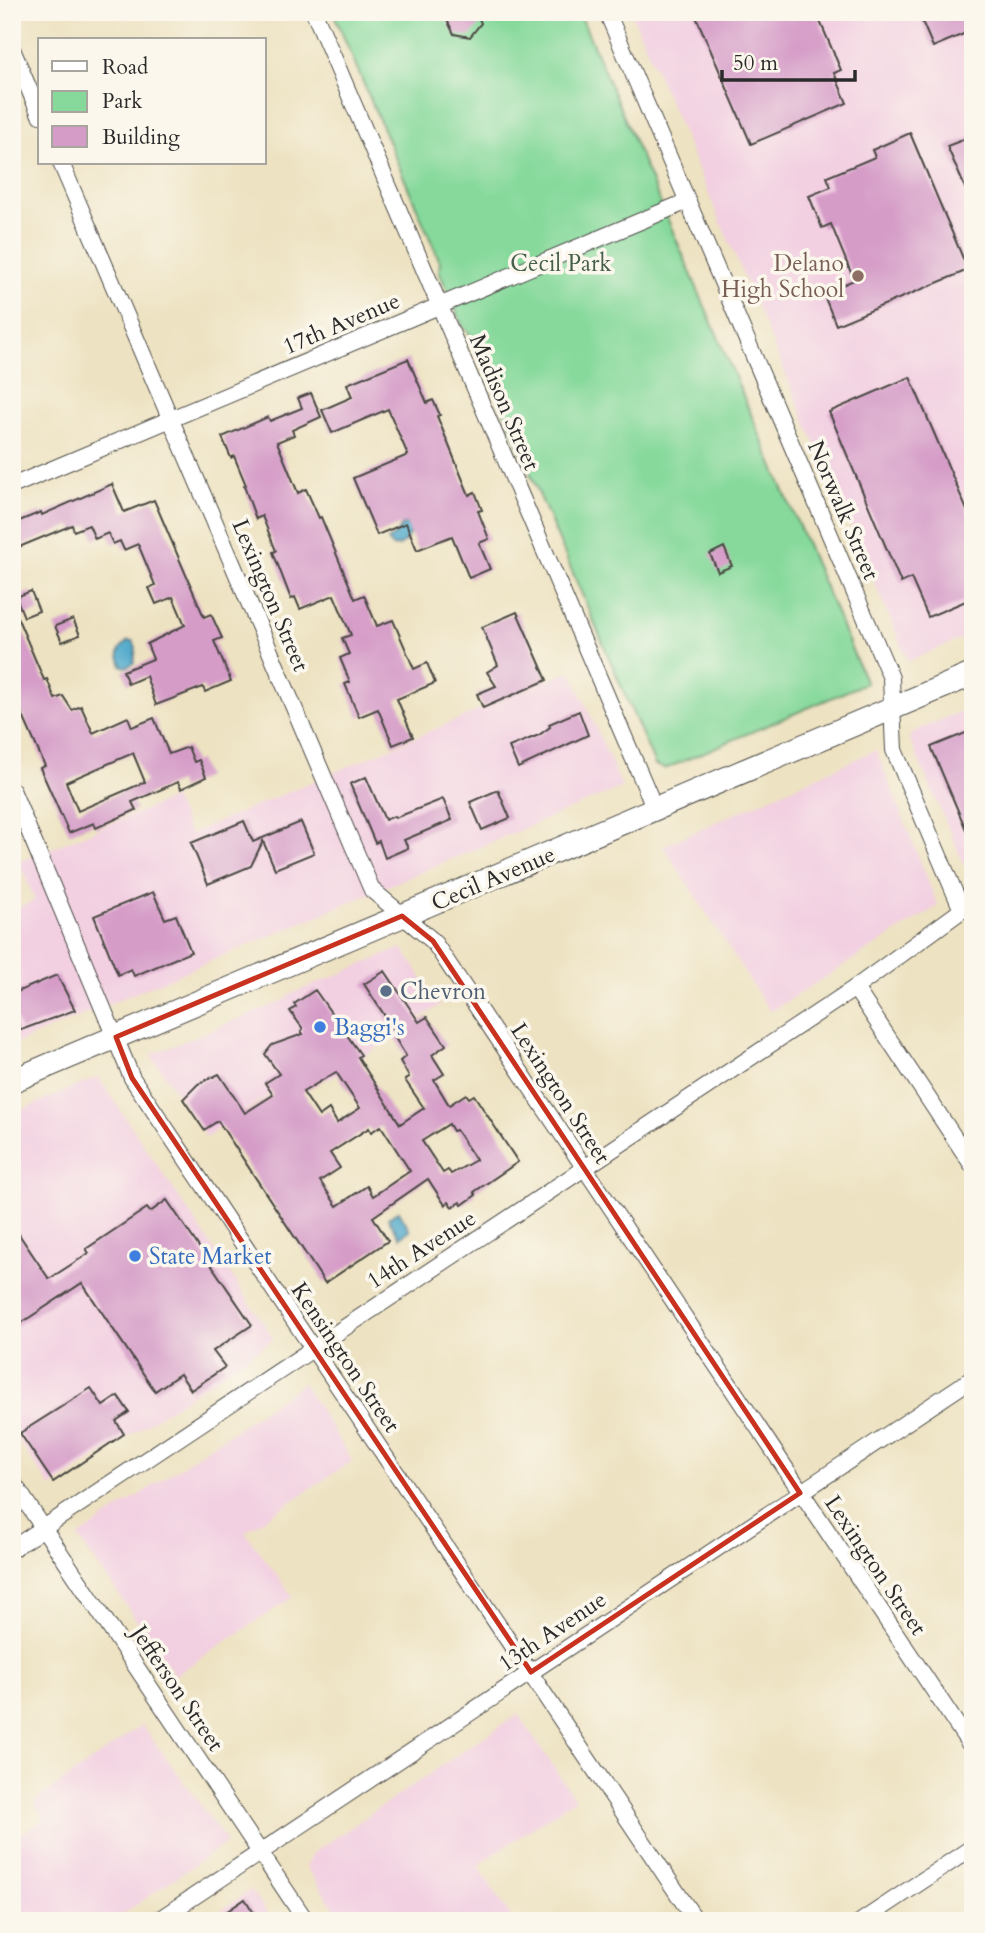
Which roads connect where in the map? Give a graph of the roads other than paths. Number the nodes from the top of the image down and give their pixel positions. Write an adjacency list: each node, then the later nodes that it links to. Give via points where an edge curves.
1 (314, 12): 7 (street, Madison Street)
2 (607, 12): 6 (street, Norwalk Street)
3 (12, 50): 4 (street)
4 (38, 110)
5 (61, 164): 8 (street, Lexington Street)
6 (688, 201): 7 (street, 17th Avenue); 11 (street, Norwalk Street, via 891,678)
7 (439, 306): 8 (street, 17th Avenue); 13 (street, Madison Street)
8 (171, 419): 9 (street, 17th Avenue); 15 (street, Lexington Street, via 372,890)
9 (12, 486)
10 (973, 674): 11 (main road, Cecil Avenue)
11 (891, 710): 13 (main road, Cecil Avenue); 14 (street, Norwalk Street, via 894,750)
12 (12, 790): 17 (street, Kensington Street)
13 (655, 809): 15 (main road, Cecil Avenue)
14 (967, 906): 16 (street, Norwalk Street)
15 (402, 916): 17 (main road, Cecil Avenue); 20 (street, Lexington Street, via 433,941)
16 (855, 988): 19 (street); 20 (street, 14th Avenue)
17 (116, 1037): 18 (main road, Cecil Avenue); 21 (street, Kensington Street, via 132,1078)
18 (12, 1081)
19 (973, 1166)
20 (584, 1170): 21 (street, 14th Avenue); 24 (street, Lexington Street)
21 (312, 1348): 25 (street, 14th Avenue); 27 (street, Kensington Street)
22 (973, 1378): 24 (street, 13th Avenue)
23 (12, 1481): 25 (street, Jefferson Street)
24 (800, 1493): 27 (street, 13th Avenue); 28 (street, Lexington Street)
25 (44, 1528): 26 (street, 14th Avenue); 30 (street, Jefferson Street)
26 (12, 1549)
27 (531, 1672): 30 (street, 13th Avenue); 33 (street, Kensington Street)
28 (973, 1749)
29 (973, 1847): 34 (street)
30 (261, 1852): 31 (street, 13th Avenue); 32 (street, Jefferson Street)
31 (156, 1921)
32 (306, 1921)
33 (696, 1921)
34 (862, 1921)

